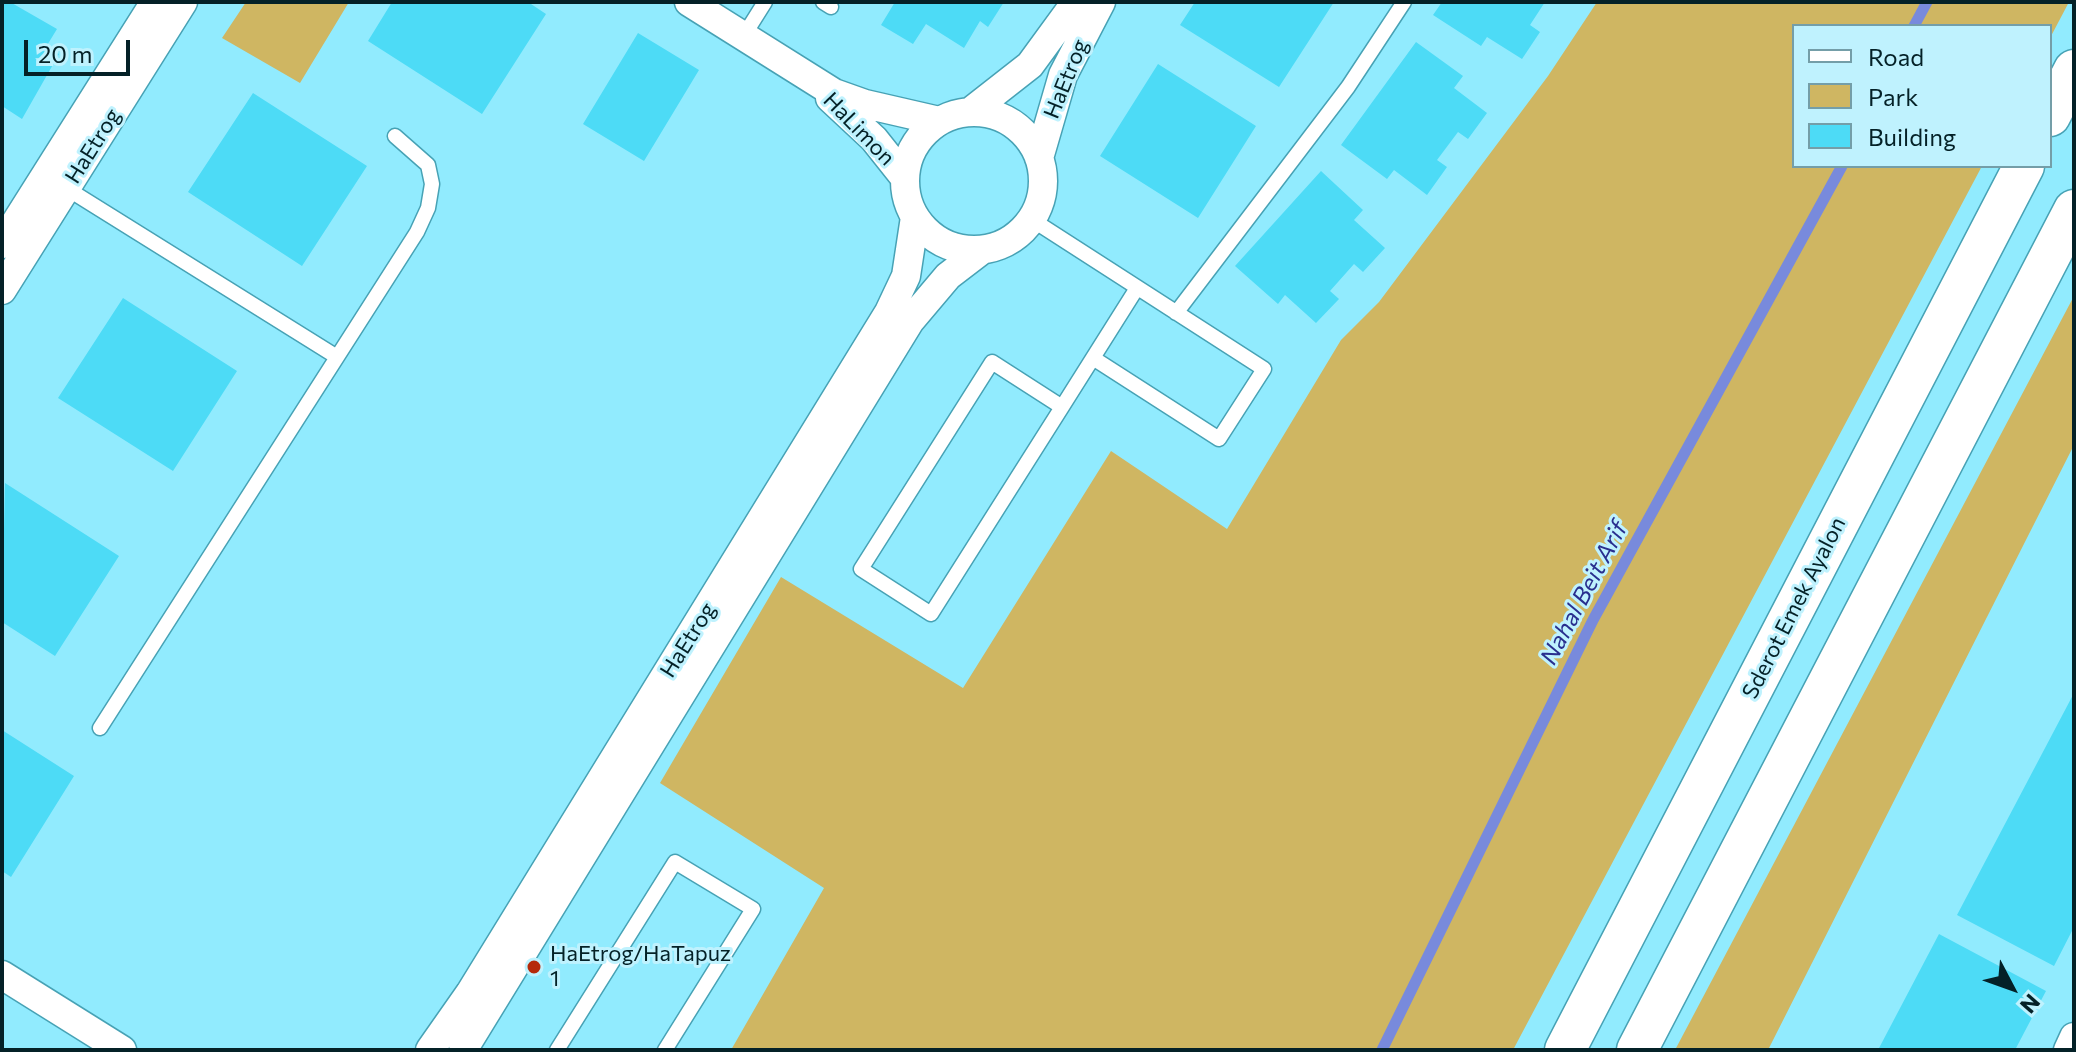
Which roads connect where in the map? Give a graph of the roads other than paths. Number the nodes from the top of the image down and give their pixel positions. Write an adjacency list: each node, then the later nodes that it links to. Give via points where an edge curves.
1 (155, 2): 22 (street, HaEtrog)
2 (183, 2): 18 (street, HaEtrog)
3 (689, 2): 8 (street, HaLimon)
4 (765, 2): 8 (lane)
5 (1076, 2): 11 (street, HaEtrog, via 1030,65)
6 (1101, 2): 15 (street, HaEtrog, via 1063,75)
7 (1404, 2): 26 (lane, via 1348,87)
8 (743, 37): 10 (street, HaLimon)
9 (2074, 70): 12 (main road)
10 (812, 81): 13 (street, HaLimon, via 865,104); 17 (street, HaLimon, via 874,139)
11 (970, 112): 13 (street); 15 (street, via 1013,123)
12 (2052, 112)
13 (939, 121): 17 (street, via 918,140)
14 (395, 136): 27 (lane, via 428,165 428,208)
15 (1039, 158): 21 (street, via 1043,182)
16 (2023, 168): 40 (main road, Sderot Emek Ayalon)
17 (905, 178): 20 (street)
18 (66, 188): 25 (street, HaEtrog); 27 (lane)
19 (2074, 210): 41 (main road)
20 (915, 217): 23 (street, via 945,245); 36 (street, HaEtrog, via 906,276 889,312)
21 (1031, 219): 23 (street, via 1011,240); 24 (lane)
22 (2, 244)
23 (982, 250): 37 (street, HaEtrog, via 948,276 910,321)
24 (1137, 288): 26 (lane); 28 (lane)
25 (2, 290)
26 (1176, 313): 28 (lane, via 1264,369 1219,439)
27 (337, 357): 30 (lane)
28 (1093, 358): 29 (lane)
29 (1062, 407): 29 (lane, via 931,614 861,569 992,362)
30 (100, 728)
31 (2, 975): 35 (street)
32 (2, 998): 34 (street)
33 (2074, 1037): 42 (street)
34 (85, 1050)
35 (122, 1050)
36 (430, 1050)
37 (463, 1050)
38 (557, 1050): 39 (lane, via 675,862 753,909)
39 (665, 1050)
40 (1565, 1050)
41 (1637, 1050)
42 (2068, 1050)

